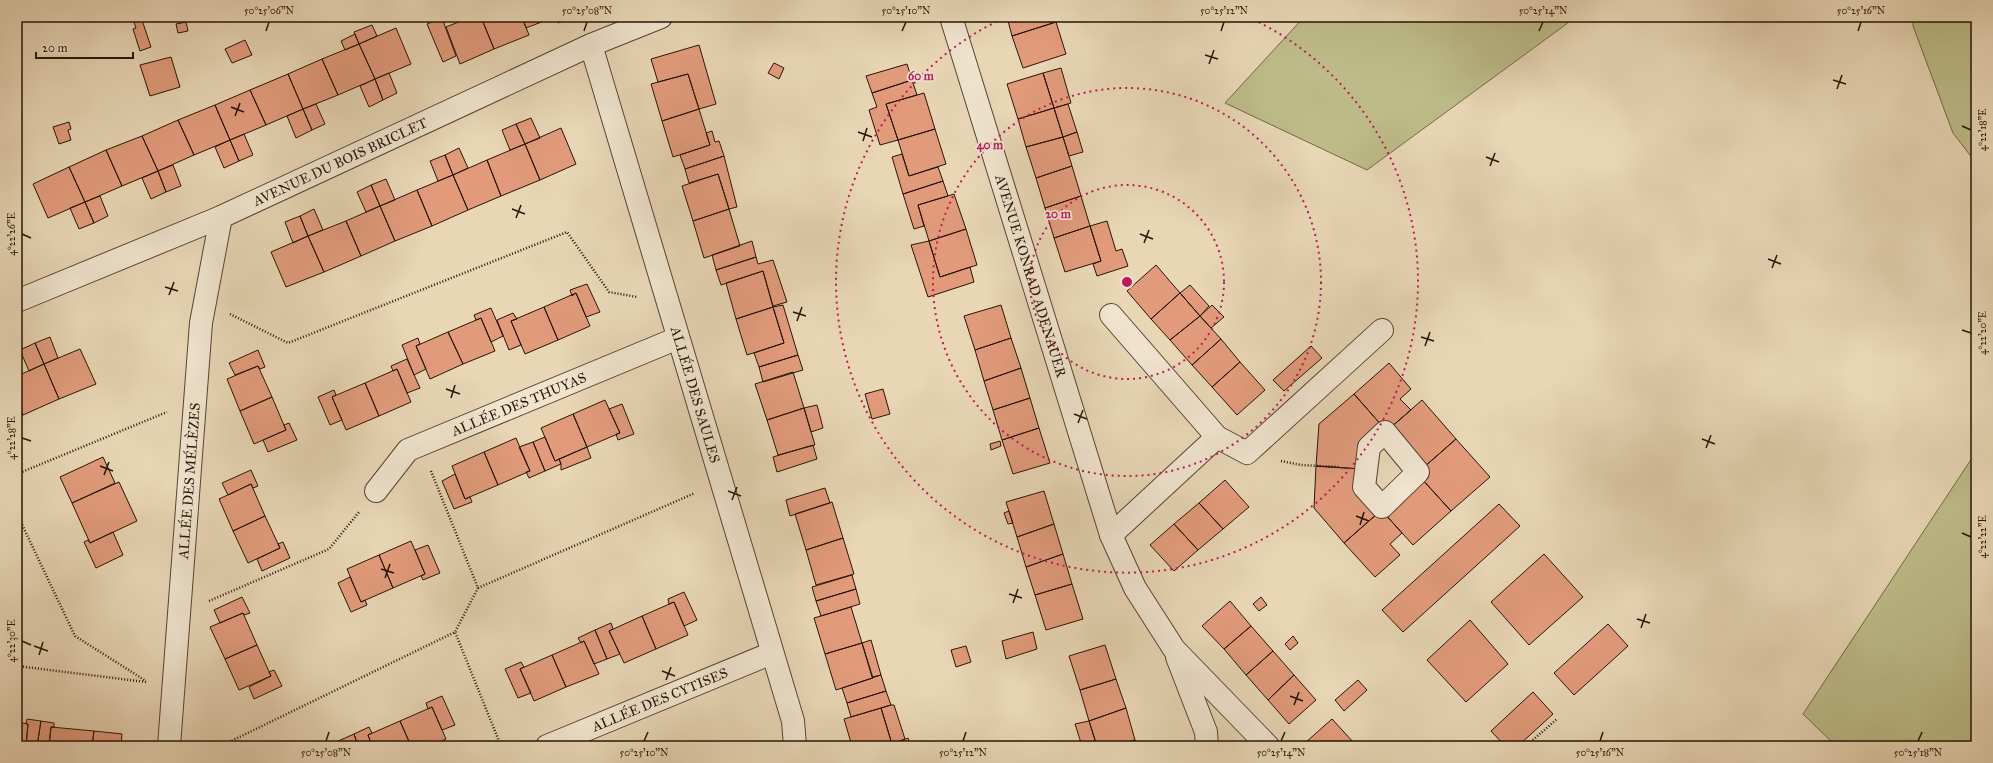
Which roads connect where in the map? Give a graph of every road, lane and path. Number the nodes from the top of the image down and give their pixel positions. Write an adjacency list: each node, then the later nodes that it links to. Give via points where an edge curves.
1 (661, 17): 3 (street, AVENUE DU BOIS BRICLET)
2 (951, 17): 20 (street, AVENUE KONRAD ADENAUER)
3 (591, 45): 4 (street, AVENUE DU BOIS BRICLET); 5 (street, ALLÉE DES SAULES)
4 (221, 217): 6 (street, AVENUE DU BOIS BRICLET); 7 (street, ALLÉE DES MÉLÈZES)
5 (665, 293): 7 (path, via 639,297 609,292 567,232 288,343); 10 (street, ALLÉE DES SAULES)
6 (17, 301)
7 (205, 301): 11 (street, ALLÉE DES MÉLÈZES)
8 (1111, 315): 12 (street)
9 (1382, 330): 14 (street)
10 (678, 338): 13 (street, ALLÉE DES THUYAS); 17 (street, ALLÉE DES SAULES)
11 (195, 400): 16 (path); 22 (street, ALLÉE DES MÉLÈZES)
12 (1216, 437): 14 (street); 20 (street)
13 (420, 445): 18 (street, ALLÉE DES THUYAS, via 408,450); 21 (path)
14 (1247, 453): 15 (path, via 1301,465)
15 (1366, 469)
16 (17, 474)
17 (721, 482): 21 (path); 25 (street, ALLÉE DES SAULES)
18 (376, 491): 22 (path, via 328,549)
19 (17, 514): 26 (path, via 75,636 148,682)
20 (1111, 534): 24 (street, AVENUE KONRAD ADENAUER, via 1135,588)
21 (478, 588): 23 (path)
22 (179, 614): 28 (street, ALLÉE DES MÉLÈZES)
23 (455, 632): 29 (path); 30 (path)
24 (1174, 649): 33 (street, AVENUE KONRAD ADENAUER, via 1206,732); 34 (street, AVENUE KONRAD ADENAUER)
25 (772, 653): 31 (street, ALLÉE DES CYTISES); 32 (street, ALLÉE DES SAULES, via 793,720)
26 (17, 666)
27 (1557, 719): 35 (path)
28 (169, 746)
29 (221, 746)
30 (501, 746)
31 (547, 746)
32 (794, 746)
33 (1208, 746)
34 (1268, 746)
35 (1526, 746)

